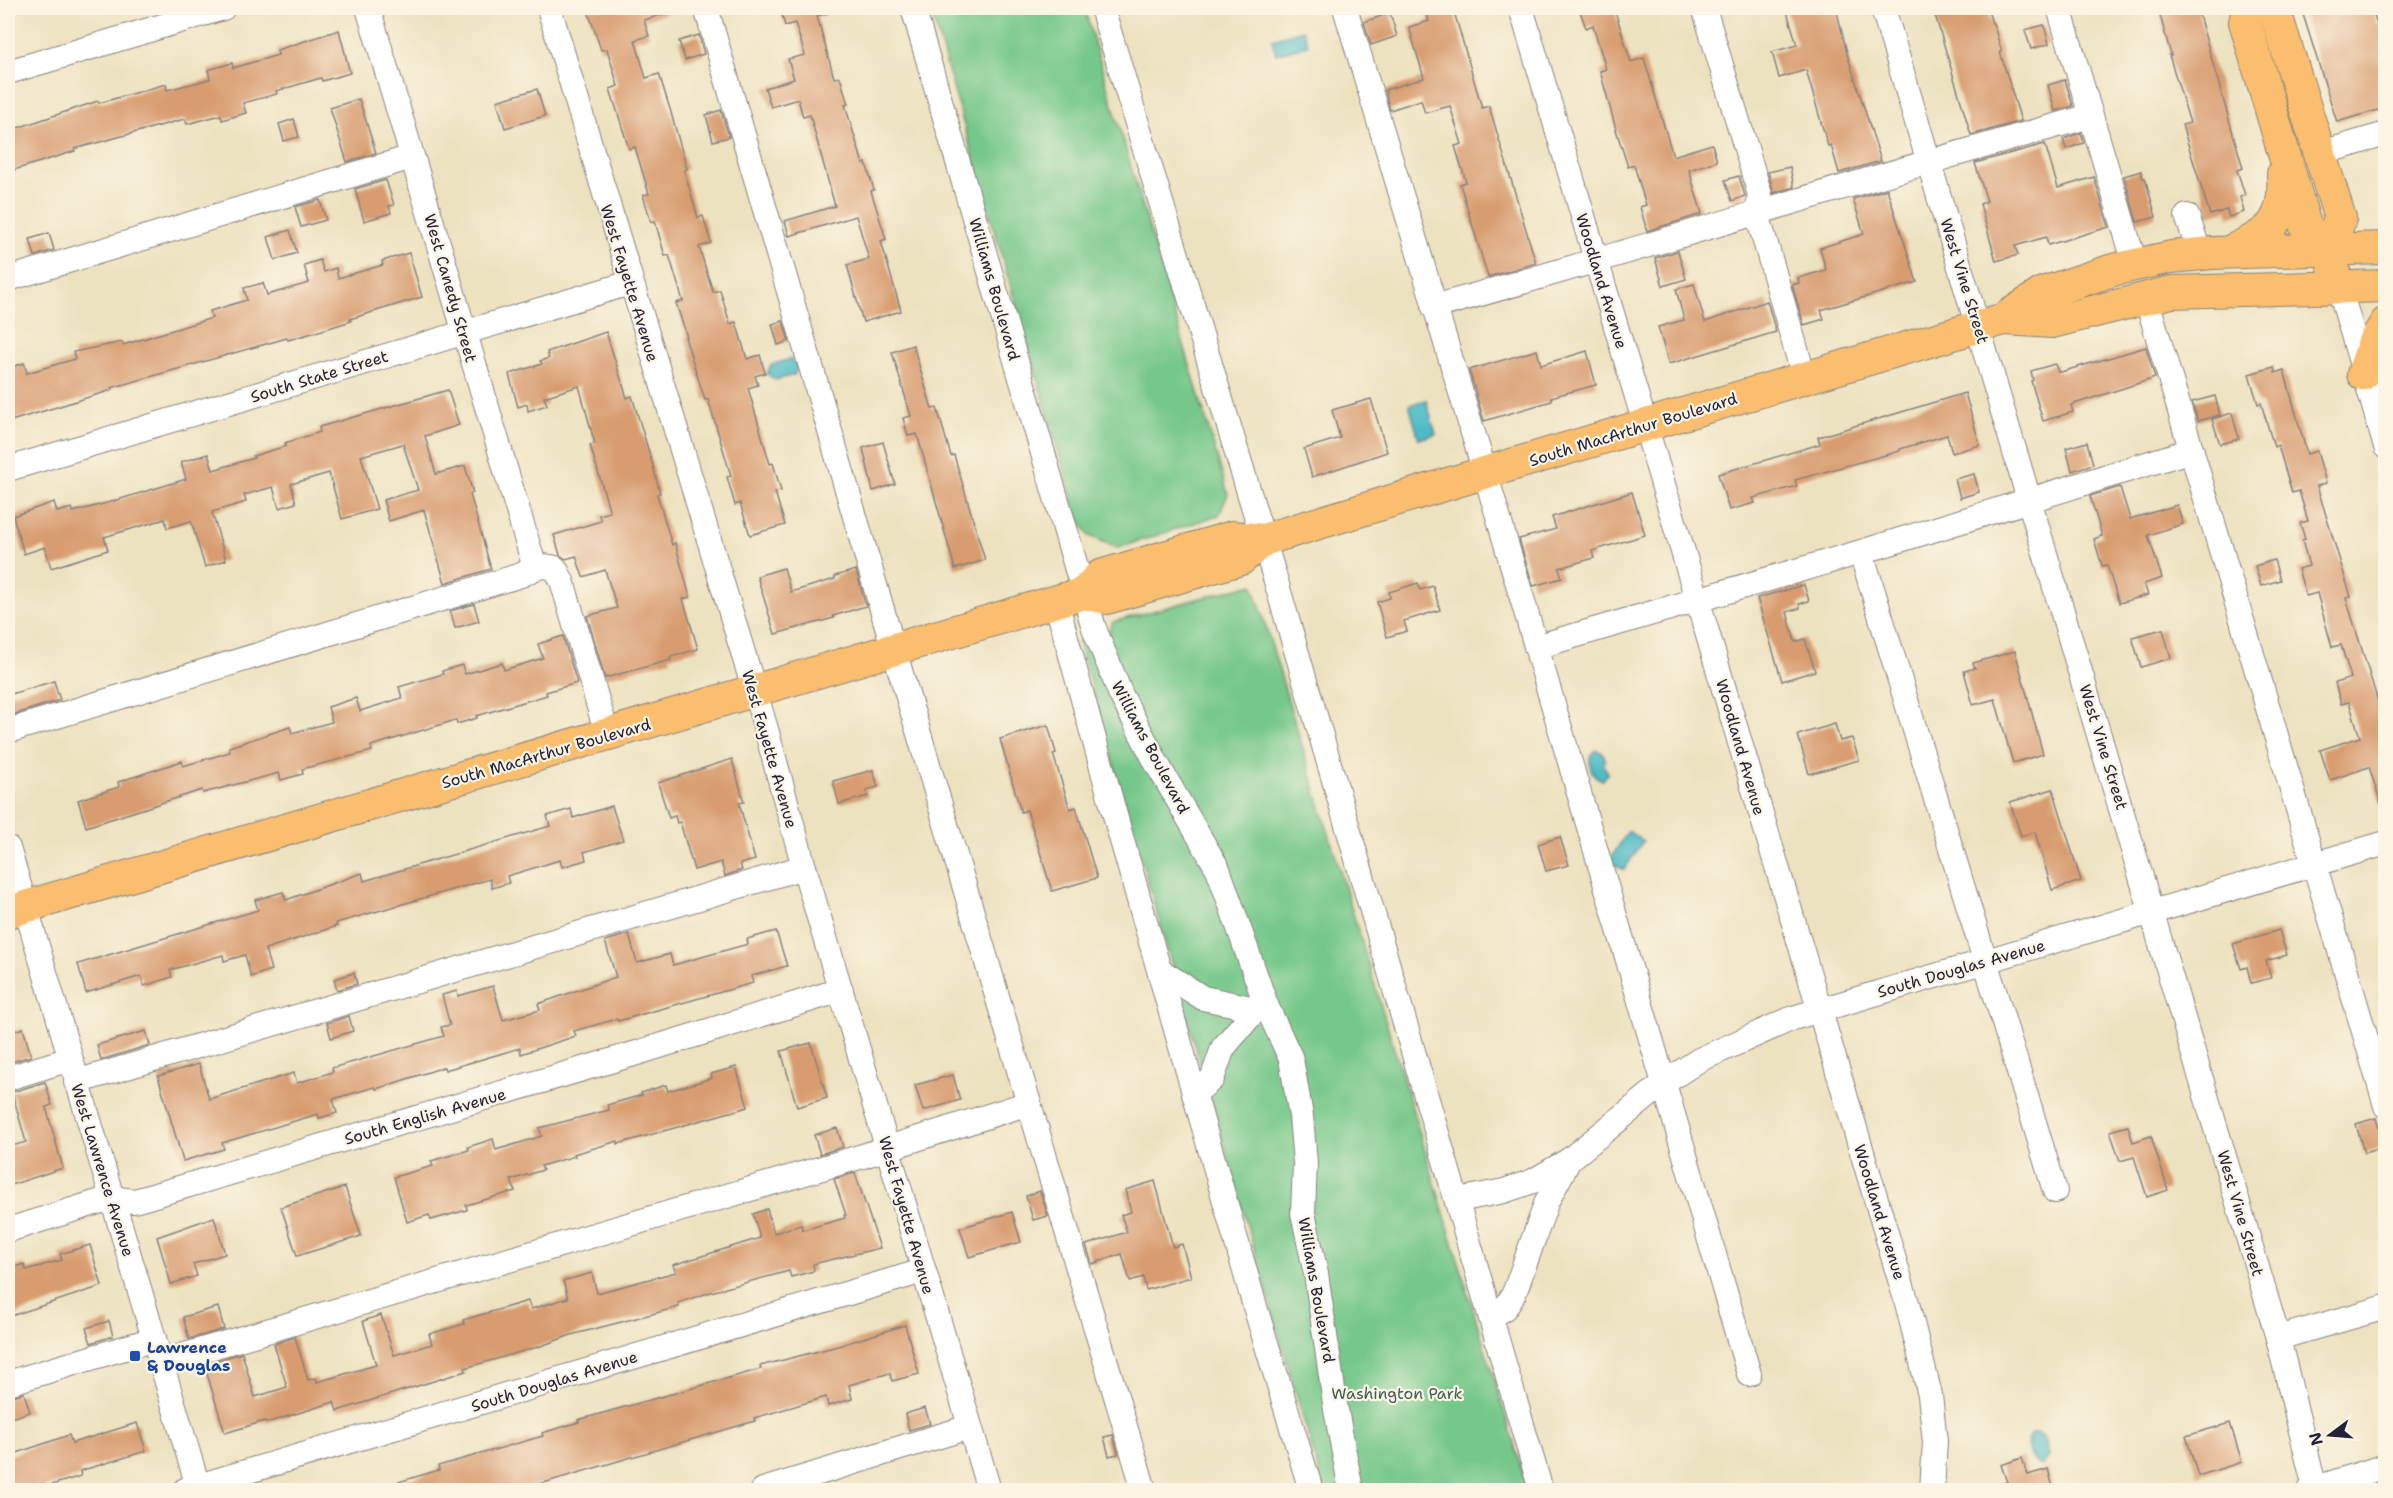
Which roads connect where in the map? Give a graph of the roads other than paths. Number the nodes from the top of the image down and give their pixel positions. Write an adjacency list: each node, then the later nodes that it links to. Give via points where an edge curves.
1 (223, 8): 14 (street)
2 (368, 8): 19 (street, West Canedy Street)
3 (549, 8): 29 (street, West Fayette Avenue)
4 (706, 8): 51 (street)
5 (913, 8): 48 (street, Williams Boulevard)
6 (1102, 8): 45 (street)
7 (1345, 8): 33 (street)
8 (1521, 8): 26 (street, Woodland Avenue)
9 (1704, 8): 21 (street, via 1760,195)
10 (1883, 8): 20 (street, West Vine Street)
11 (2059, 8): 15 (street)
12 (2248, 8): 17 (main road, via 2245,22)
13 (2274, 8): 18 (main road)
14 (8, 72)
15 (2091, 116): 20 (street); 27 (street)
16 (2385, 134): 18 (street)
17 (2280, 137): 24 (main road, via 2306,228); 25 (main road, via 2284,196 2276,221 2258,238)
18 (2321, 153): 24 (main road, via 2340,218)
19 (412, 157): 28 (street); 36 (street, West Canedy Street)
20 (1928, 160): 21 (street); 34 (street, West Vine Street)
21 (1757, 213): 26 (street); 38 (street)
22 (2187, 216): 25 (street)
23 (2385, 248): 24 (main road, South MacArthur Boulevard)
24 (2330, 249): 25 (main road, South MacArthur Boulevard); 31 (main road)
25 (2213, 254): 27 (main road, South MacArthur Boulevard)
26 (1597, 262): 33 (street); 39 (street, Woodland Avenue)
27 (2135, 264): 34 (main road, South MacArthur Boulevard, via 2043,293)
28 (8, 279)
29 (630, 283): 36 (street, South State Street); 52 (street, West Fayette Avenue)
30 (2385, 286): 31 (main road, South MacArthur Boulevard)
31 (2339, 287): 32 (main road, South MacArthur Boulevard, via 2171,292); 37 (street)
32 (2146, 297): 34 (main road, South MacArthur Boulevard, via 2052,322); 41 (street)
33 (1434, 307): 43 (street)
34 (1992, 323): 38 (main road, South MacArthur Boulevard); 44 (street, West Vine Street)
35 (2385, 323): 37 (main road)
36 (465, 332): 42 (street, South State Street); 47 (street, West Canedy Street)
37 (2364, 374): 40 (street)
38 (1804, 377): 39 (main road, South MacArthur Boulevard)
39 (1646, 426): 43 (main road, South MacArthur Boulevard); 49 (street, Woodland Avenue)
40 (2385, 447)
41 (2192, 450): 44 (street); 57 (street)
42 (8, 469)
43 (1484, 472): 45 (main road, South MacArthur Boulevard); 50 (street)
44 (2029, 499): 46 (street); 60 (street, West Vine Street)
45 (1263, 540): 48 (main road, South MacArthur Boulevard, via 1232,537 1111,572); 76 (street)
46 (1861, 552): 49 (street); 61 (street)
47 (535, 568): 53 (street); 54 (street, via 555,568 562,581)
48 (1070, 597): 51 (main road, South MacArthur Boulevard); 62 (street, Williams Boulevard); 64 (street, Williams Boulevard, via 1094,628 1121,695 1218,869)
49 (1698, 599): 50 (street); 65 (street, Woodland Avenue)
50 (1536, 647): 68 (street)
51 (894, 650): 52 (main road, South MacArthur Boulevard); 70 (street)
52 (754, 692): 54 (main road, South MacArthur Boulevard); 58 (street, West Fayette Avenue)
53 (8, 731)
54 (607, 734): 59 (main road, South MacArthur Boulevard)
55 (2385, 843): 57 (street, South Douglas Avenue)
56 (8, 848): 59 (street, West Lawrence Avenue)
57 (2315, 864): 60 (street, South Douglas Avenue); 71 (street)
58 (804, 867): 63 (street, West Fayette Avenue); 66 (street)
59 (16, 910): 66 (street, West Lawrence Avenue)
60 (2153, 913): 61 (street, South Douglas Avenue); 81 (street, West Vine Street)
61 (1987, 960): 65 (street, South Douglas Avenue); 74 (street)
62 (1159, 970): 64 (street, via 1203,998); 69 (street, Williams Boulevard)
63 (841, 990): 72 (street, West Fayette Avenue); 75 (street, South English Avenue, via 145,1198)
64 (1261, 1007): 69 (street, via 1223,1048 1212,1079); 94 (street, Williams Boulevard, via 1291,1059 1305,1162 1304,1213)
65 (1819, 1010): 68 (street, South Douglas Avenue, via 1718,1050); 96 (street, Woodland Avenue, via 1921,1353 1935,1442)
66 (73, 1070): 67 (street); 75 (street, West Lawrence Avenue)
67 (8, 1078)
68 (1664, 1083): 73 (street, South Douglas Avenue); 84 (street)
69 (1194, 1094): 93 (street, Williams Boulevard)
70 (1029, 1103): 72 (street); 92 (street)
71 (2385, 1106)
72 (887, 1149): 78 (street, West Fayette Avenue); 83 (street)
73 (1569, 1160): 76 (street, South Douglas Avenue, via 1533,1181); 80 (street, South Douglas Avenue, via 1547,1201 1508,1305)
74 (2055, 1191)
75 (111, 1198): 77 (street, South English Avenue); 82 (street, West Lawrence Avenue)
76 (1458, 1200): 80 (street)
77 (8, 1230)
78 (923, 1271): 86 (street, West Fayette Avenue); 88 (street, South Douglas Avenue)
79 (2385, 1307): 81 (street)
80 (1491, 1315): 95 (street)
81 (2278, 1338): 89 (street, West Vine Street)
82 (154, 1339): 83 (street, West Lawrence Avenue); 85 (street)
83 (161, 1362): 88 (street, West Lawrence Avenue)
84 (1749, 1374)
85 (8, 1383)
86 (969, 1427): 90 (street); 91 (street, West Fayette Avenue)
87 (2385, 1466): 89 (street)
88 (194, 1489)
89 (2313, 1489)
90 (763, 1491)
91 (989, 1491)
92 (1144, 1491)
93 (1311, 1491)
94 (1351, 1491)
95 (1541, 1491)
96 (1932, 1491)

